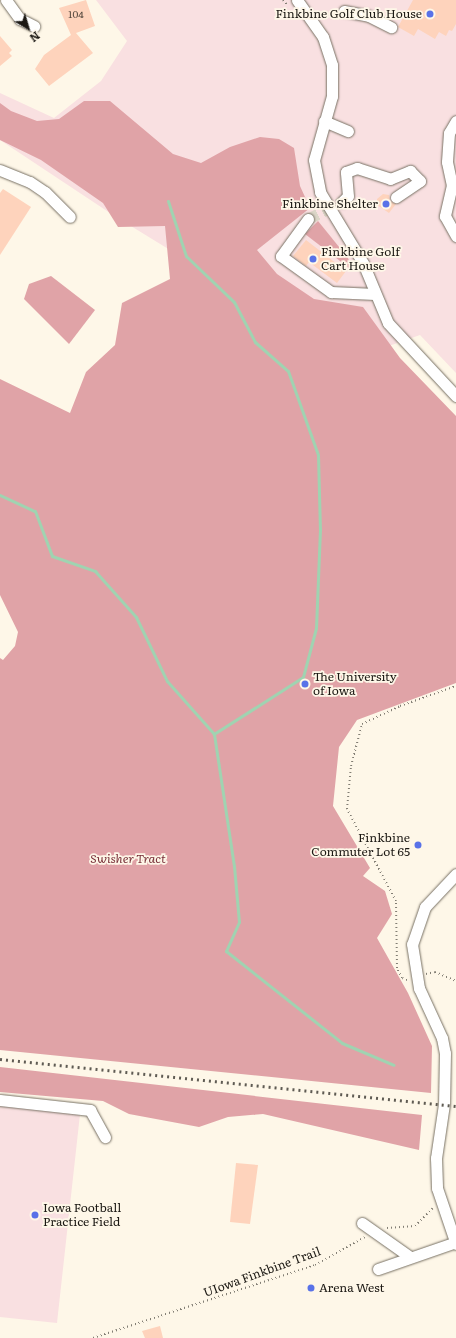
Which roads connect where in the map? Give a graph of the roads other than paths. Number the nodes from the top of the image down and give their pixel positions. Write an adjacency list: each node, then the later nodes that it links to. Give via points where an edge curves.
1 (6, 0): 4 (street, via 20,19)
2 (297, 0): 6 (street, via 323,37 332,64 332,96)
3 (344, 11): 5 (street, via 369,16)
4 (34, 26)
5 (391, 27)
6 (324, 121): 8 (street); 16 (street, via 314,160 320,192 356,251)
7 (456, 122): 10 (street, via 449,133 447,162)
8 (348, 131)
9 (0, 170): 13 (street, via 30,182 45,192)
10 (454, 187): 15 (street, via 445,216)
11 (396, 197): 12 (street, via 420,181 410,172 390,179 357,168 346,172 348,196)
12 (342, 202)
13 (70, 217)
14 (308, 219): 16 (street, via 281,256 331,292)
15 (456, 236)
16 (375, 294): 17 (street, via 388,323 398,336)
17 (456, 396)
18 (456, 874): 22 (street, via 434,895 419,917 412,944 420,978 445,1053 444,1104 436,1158 436,1188)
19 (0, 1100): 20 (street, via 90,1110)
20 (105, 1137)
21 (362, 1224): 23 (street)
22 (456, 1243): 23 (street)
23 (410, 1257): 24 (street)
24 (378, 1270)

